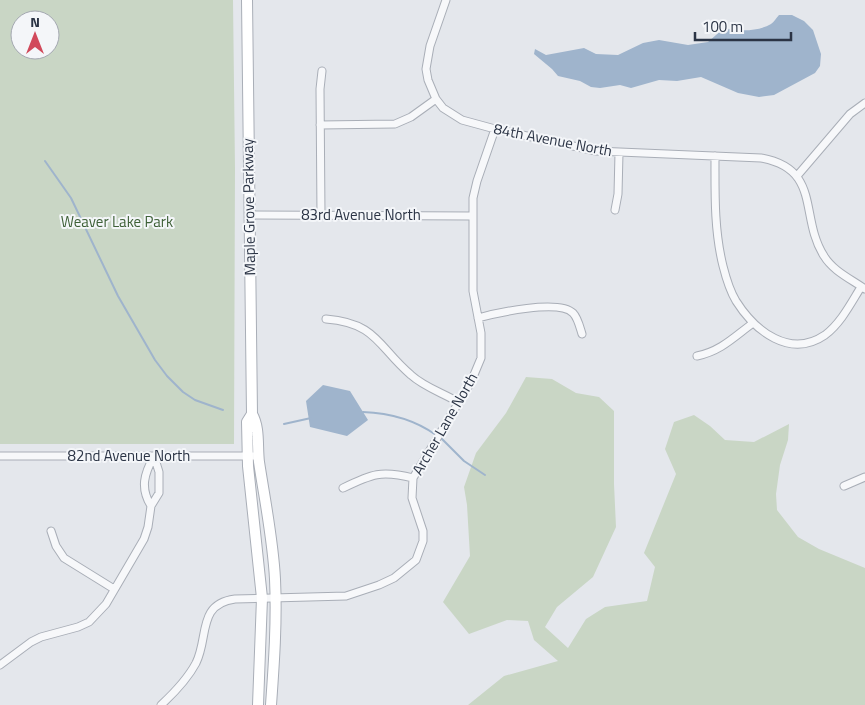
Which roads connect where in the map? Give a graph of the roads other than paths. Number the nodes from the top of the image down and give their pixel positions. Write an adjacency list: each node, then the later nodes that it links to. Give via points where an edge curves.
1 (247, 0): 12 (main road, Maple Grove Parkway)
2 (446, 0): 4 (street, via 427,58 428,80)
3 (322, 71): 6 (street)
4 (436, 99): 6 (street, via 396,124); 7 (street, 84th Avenue North, via 447,112 462,120)
5 (865, 103): 10 (street, via 850,114)
6 (320, 125): 13 (street)
7 (495, 129): 8 (street, 84th Avenue North, via 580,148); 14 (street, Archer Lane North, via 477,182)
8 (620, 153): 9 (street, 84th Avenue North); 11 (street)
9 (716, 156): 10 (street, 84th Avenue North, via 770,159); 18 (street, via 715,214 722,260 736,301)
10 (797, 176): 15 (street, via 803,186 824,257)
11 (615, 210)
12 (249, 215): 13 (street, 83rd Avenue North); 24 (main road, Maple Grove Parkway, via 252,414 247,422)
13 (321, 215): 14 (street, 83rd Avenue North)
14 (472, 216): 16 (street, Archer Lane North, via 473,291)
15 (863, 288): 18 (street, via 833,328 813,341 800,344 776,340)
16 (478, 318): 19 (street, via 532,308 566,309 576,316); 21 (street, Archer Lane North, via 482,333 481,358)
17 (326, 319): 21 (street, via 366,330 411,376)
18 (753, 323): 20 (street, via 720,349)
19 (582, 334)
20 (697, 356)
21 (458, 402): 26 (street, Archer Lane North)
22 (0, 456): 23 (street, 82nd Avenue North)
23 (154, 456): 24 (street, 82nd Avenue North); 29 (street, via 160,487); 29 (street, via 144,478 144,492)
24 (253, 456): 32 (main road, Maple Grove Parkway); 33 (main road, Maple Grove Parkway, via 269,525)
25 (865, 477): 27 (street)
26 (413, 478): 28 (street, via 378,473); 33 (street, Archer Lane North, via 412,498 421,522 423,541 416,560 408,567 380,586 346,596)
27 (844, 486)
28 (343, 488)
29 (151, 506): 31 (street, via 144,539)
30 (51, 531): 31 (street, via 64,558)
31 (114, 589): 34 (street, via 106,604 89,622 41,637)
32 (262, 598): 33 (street); 35 (street, via 229,600 214,608 207,618 196,664); 36 (main road, Maple Grove Parkway)
33 (275, 598): 37 (main road, Maple Grove Parkway)
34 (0, 664)
35 (161, 705)
36 (258, 705)
37 (271, 705)

